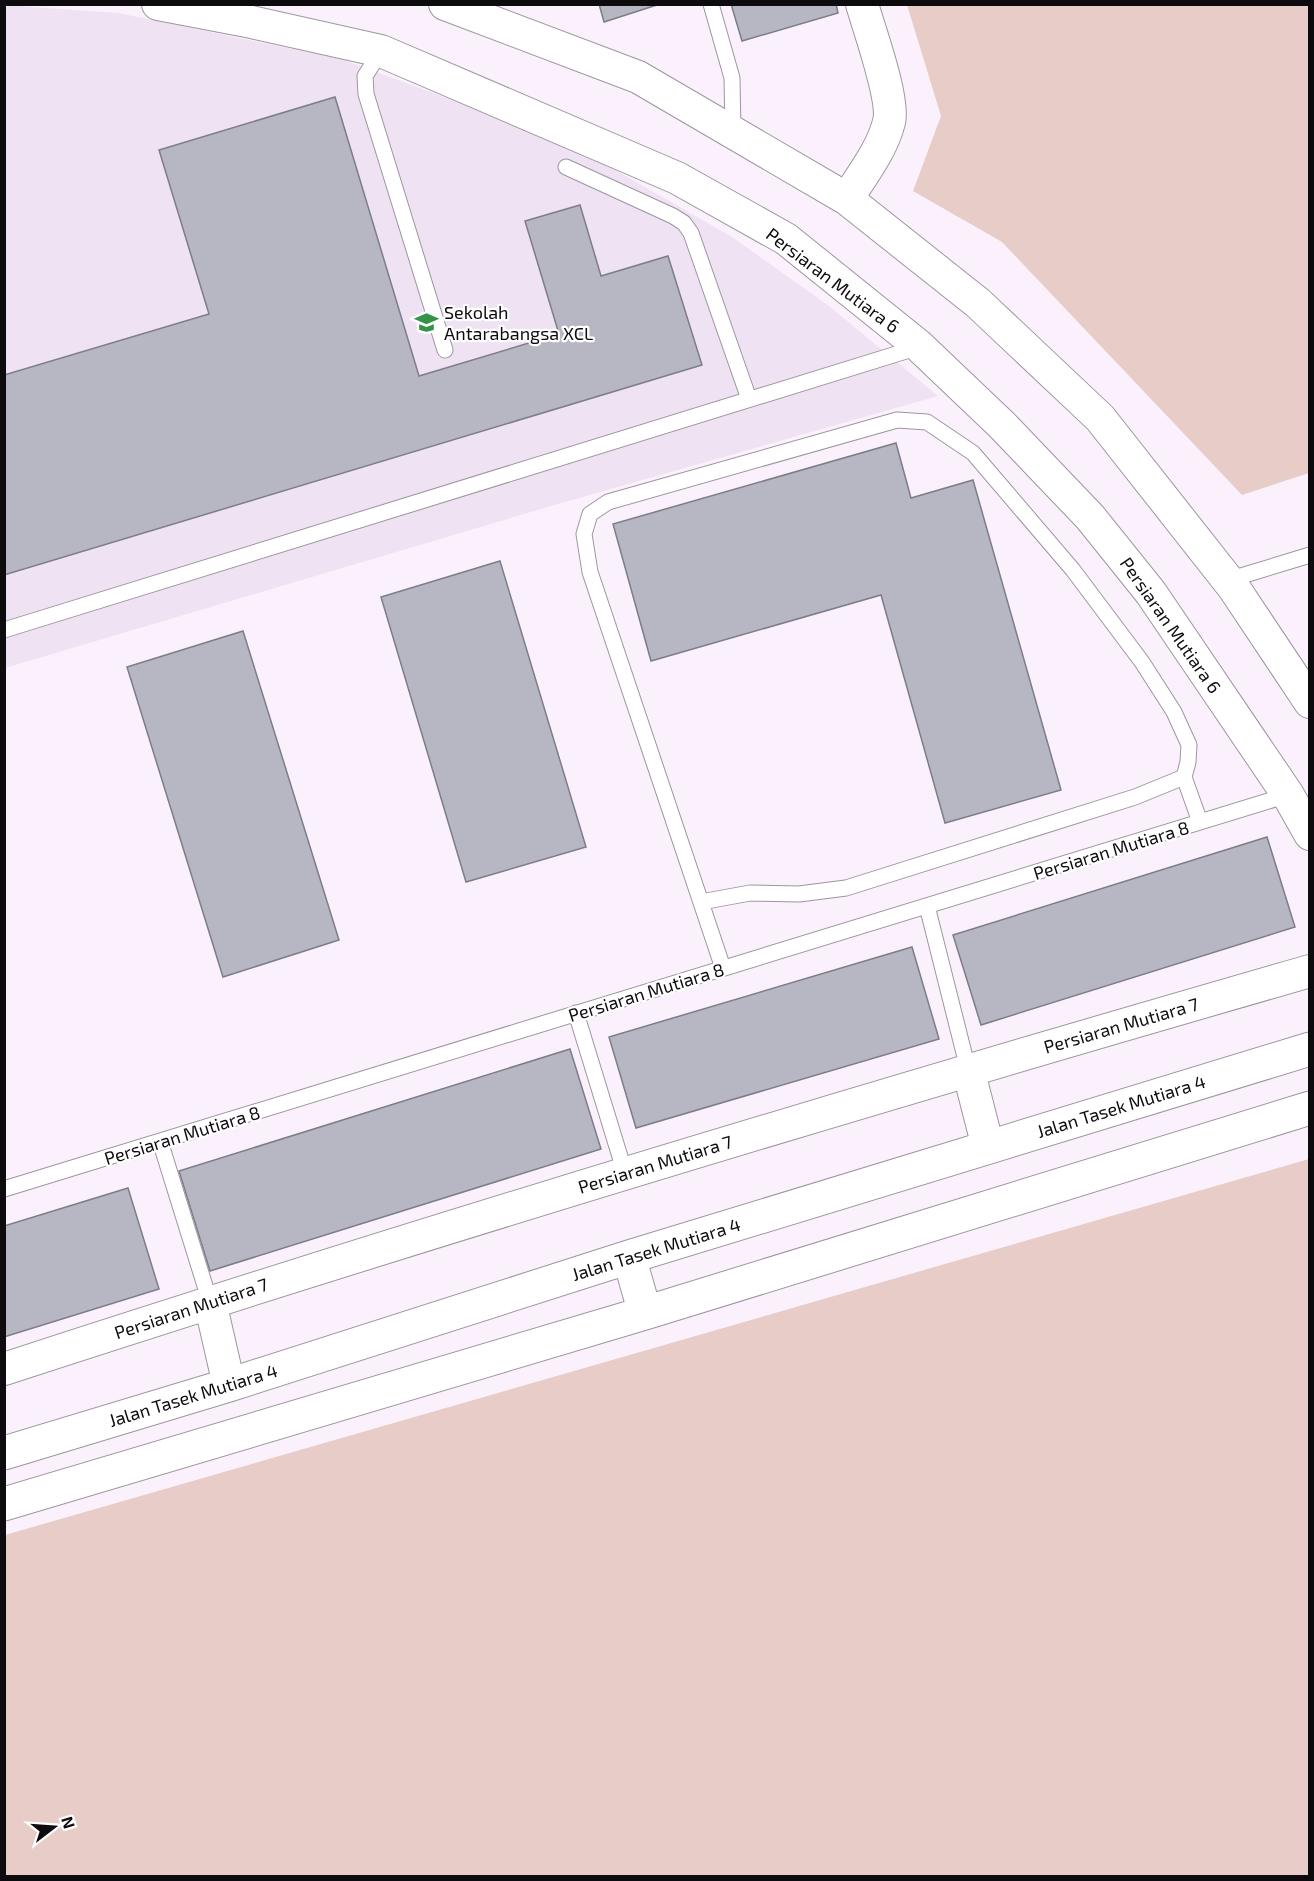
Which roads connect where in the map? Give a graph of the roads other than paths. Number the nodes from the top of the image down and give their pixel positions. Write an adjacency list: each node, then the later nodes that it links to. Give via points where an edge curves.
1 (158, 4): 5 (street, Persiaran Mutiara 6)
2 (445, 4): 6 (street, via 638,77)
3 (711, 4): 6 (lane, via 732,78)
4 (861, 4): 8 (street, via 890,101 890,120 882,142)
5 (381, 51): 9 (street, Persiaran Mutiara 6, via 677,178 786,240); 10 (lane, via 365,76 366,94)
6 (733, 133): 8 (street)
7 (566, 167): 11 (lane, via 673,216 692,233)
8 (847, 199): 13 (street, via 978,303 1100,418)
9 (919, 346): 11 (lane); 17 (street, Persiaran Mutiara 6, via 1090,517 1151,593)
10 (445, 350)
11 (749, 399): 14 (lane)
12 (1310, 555): 13 (lane)
13 (1228, 580): 15 (street)
14 (4, 630)
15 (1310, 702)
16 (1184, 777): 18 (lane); 20 (lane, via 1135,797 846,888 799,894 750,892); 20 (lane, via 1189,745 1174,712 1142,662 1072,570 974,453 927,422 897,420 608,502 590,514 584,534 590,572)
17 (1288, 795): 18 (lane, Persiaran Mutiara 8); 19 (street, Persiaran Mutiara 6)
18 (1200, 822): 21 (lane, Persiaran Mutiara 8)
19 (1310, 834)
20 (701, 902): 22 (lane)
21 (927, 906): 22 (lane, Persiaran Mutiara 8); 26 (lane)
22 (723, 969): 24 (lane, Persiaran Mutiara 8)
23 (1310, 971): 26 (street, Persiaran Mutiara 7)
24 (576, 1014): 28 (lane, Persiaran Mutiara 8); 30 (lane)
25 (1310, 1049): 29 (street, Jalan Tasek Mutiara 4)
26 (968, 1069): 29 (street); 30 (street, Persiaran Mutiara 7)
27 (1310, 1108): 34 (street)
28 (160, 1141): 31 (lane, Persiaran Mutiara 8); 33 (lane)
29 (988, 1147): 32 (street, Jalan Tasek Mutiara 4)
30 (624, 1173): 33 (street, Persiaran Mutiara 7)
31 (4, 1189)
32 (629, 1257): 34 (street); 36 (street, Jalan Tasek Mutiara 4)
33 (210, 1302): 35 (street, Persiaran Mutiara 7); 36 (street)
34 (645, 1312): 38 (street)
35 (4, 1369)
36 (229, 1385): 37 (street, Jalan Tasek Mutiara 4)
37 (4, 1453)
38 (4, 1504)

